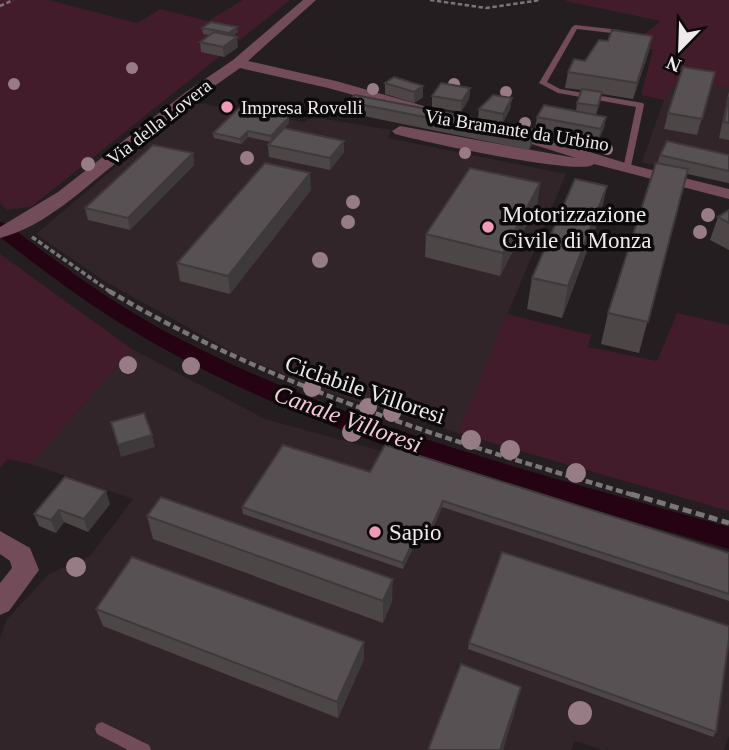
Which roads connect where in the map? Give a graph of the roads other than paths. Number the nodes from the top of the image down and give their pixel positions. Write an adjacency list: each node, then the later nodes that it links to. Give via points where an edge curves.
1 (310, 0): 3 (street, Via della Lovera)
2 (620, 32): 7 (lane, via 575,27 543,83 558,91 640,104)
3 (238, 63): 4 (street, Via Bramante da Urbino); 9 (street, Via della Lovera, via 191,94 64,196)
4 (445, 116)
5 (498, 129): 7 (street, Via Bramante da Urbino)
6 (400, 131): 7 (street, Via Bramante da Urbino, via 547,160)
7 (626, 169): 8 (street, Via Bramante da Urbino)
8 (729, 194)
9 (0, 233)
10 (0, 541): 11 (street, via 21,555 26,570)
11 (0, 603)
12 (102, 729): 13 (lane)
13 (144, 750)

